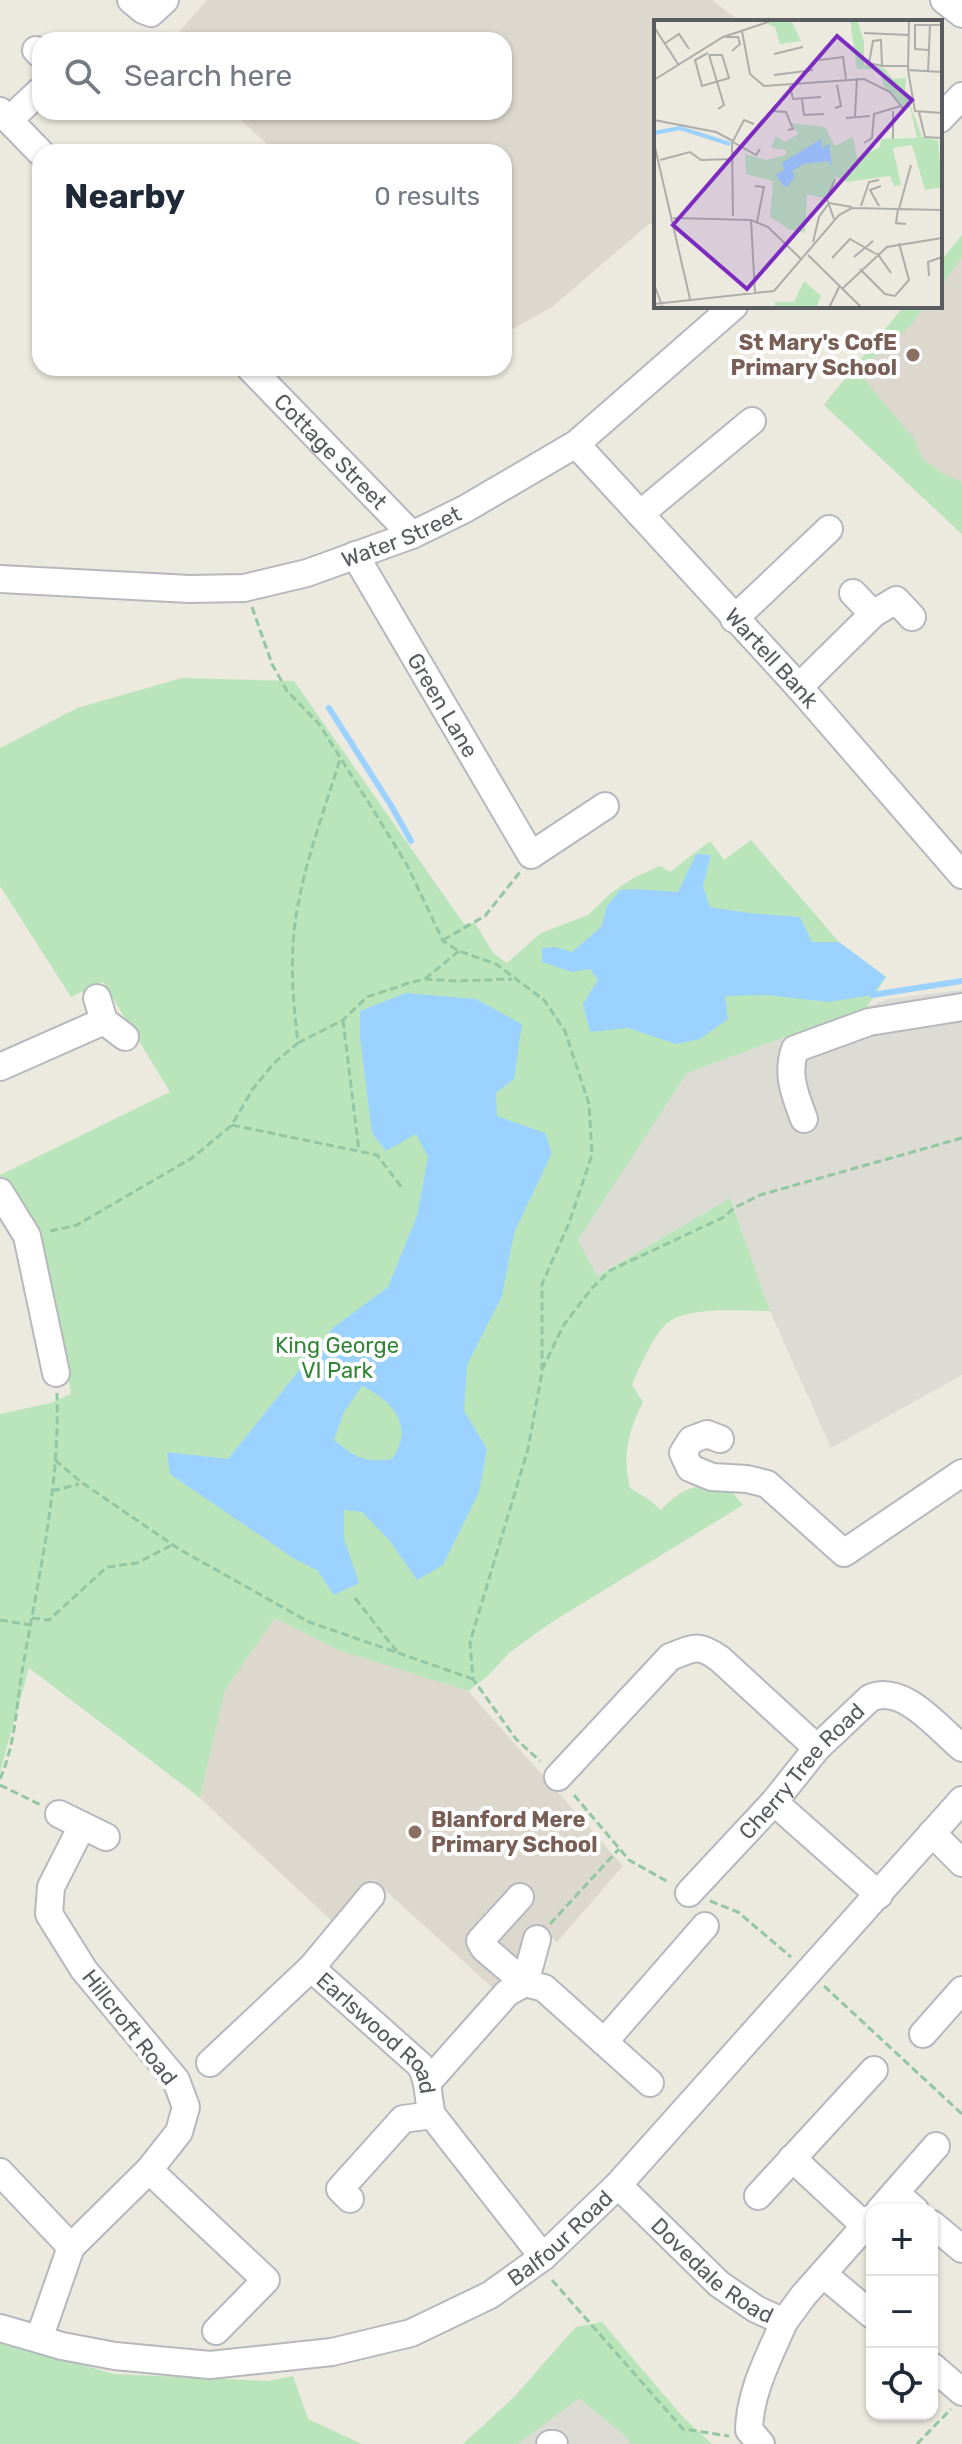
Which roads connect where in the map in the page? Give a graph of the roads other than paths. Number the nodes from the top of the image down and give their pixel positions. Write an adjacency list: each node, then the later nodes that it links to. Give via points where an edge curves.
1 (131, 0): 2 (street, via 151,13)
2 (165, 0)
3 (944, 0): 4 (street)
4 (962, 14)
5 (32, 96): 7 (street)
6 (962, 96): 8 (street)
7 (5, 115): 9 (street)
8 (942, 117)
9 (32, 144)
10 (732, 308): 13 (street, Water Street)
11 (258, 376): 16 (street, Cottage Street)
12 (752, 421): 14 (street)
13 (576, 444): 14 (street, Wartell Bank); 16 (street, Water Street)
14 (640, 514): 22 (street, Wartell Bank)
15 (829, 529): 22 (street)
16 (412, 535): 17 (street, Water Street)
17 (355, 555): 18 (street, Water Street, via 244,588); 24 (street, Green Lane, via 531,855)
18 (0, 579)
19 (853, 593): 20 (street)
20 (873, 614): 21 (street, via 896,600); 23 (street)
21 (912, 617)
22 (734, 619): 23 (street, Wartell Bank)
23 (799, 687): 25 (street, Wartell Bank)
24 (605, 806)
25 (958, 860)
26 (962, 1007): 29 (street, via 869,1022 795,1049 791,1083)
27 (109, 1018): 28 (street)
28 (0, 1067)
29 (804, 1119)
30 (0, 1192): 31 (street, via 27,1236)
31 (56, 1373)
32 (720, 1439): 33 (street, via 707,1434 691,1440 683,1453 690,1468 712,1477 767,1484 844,1553)
33 (952, 1481): 34 (street)
34 (962, 1505)
35 (817, 1748): 36 (street, Cherry Tree Road, via 855,1709 880,1693 903,1698); 37 (street, via 720,1659 705,1648 695,1648 670,1657); 39 (street, Cherry Tree Road)
36 (962, 1748)
37 (558, 1777)
38 (962, 1800): 41 (street, Balfour Road)
39 (774, 1802): 43 (street, Cherry Tree Road); 44 (street)
40 (82, 1826): 61 (street, Hillcroft Road, via 51,1887 49,1914 84,1970 176,2080 186,2107 179,2132)
41 (932, 1833): 42 (street); 44 (street, Balfour Road)
42 (962, 1863)
43 (689, 1893)
44 (879, 1895): 63 (street, Balfour Road)
45 (371, 1896): 49 (street)
46 (520, 1897): 50 (street, via 480,1941)
47 (705, 1926): 53 (street)
48 (537, 1939): 50 (street)
49 (311, 1968): 54 (street); 56 (street, Earlswood Road, via 406,2050)
50 (525, 1983): 53 (street, via 544,1988); 56 (street, via 507,1993)
51 (962, 1990): 52 (street)
52 (923, 2034)
53 (604, 2042): 57 (street)
54 (210, 2063)
55 (874, 2070): 60 (street)
56 (429, 2081): 58 (street, Earlswood Road)
57 (650, 2083)
58 (432, 2115): 65 (street, via 403,2119 340,2189); 72 (street, Earlswood Road)
59 (936, 2146): 67 (street, Dovedale Road)
60 (792, 2158): 64 (street); 66 (street)
61 (149, 2170): 70 (street, Hillcroft Road); 77 (street, via 266,2280)
62 (0, 2172): 70 (street)
63 (618, 2185): 72 (street, Balfour Road); 75 (street, Dovedale Road, via 719,2284)
64 (758, 2196)
65 (350, 2199)
66 (866, 2204)
67 (885, 2204)
68 (866, 2226): 73 (street, Dovedale Road)
69 (938, 2229): 71 (street)
70 (71, 2247): 78 (street, Hillcroft Road)
71 (962, 2249)
72 (540, 2259): 78 (street, Balfour Road, via 490,2295 411,2333 332,2352 210,2365 115,2356)
73 (823, 2274): 74 (street); 75 (street, Dovedale Road)
74 (866, 2310)
75 (784, 2322): 81 (street, via 756,2388 749,2430)
76 (0, 2328): 78 (street, Balfour Road)
77 (216, 2331)
78 (39, 2339)
79 (938, 2378): 80 (street)
80 (958, 2399)
81 (758, 2442)

